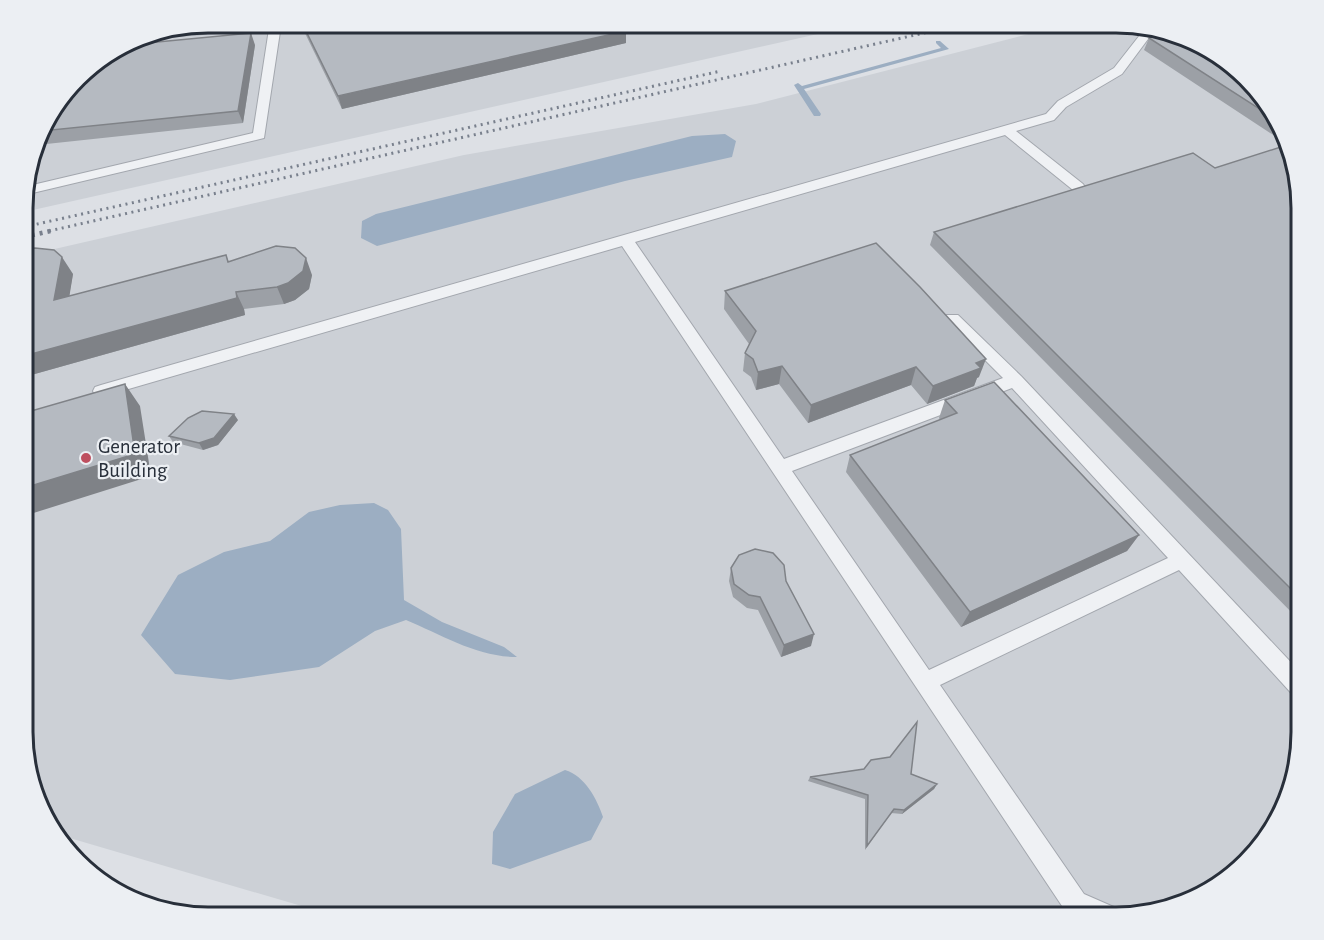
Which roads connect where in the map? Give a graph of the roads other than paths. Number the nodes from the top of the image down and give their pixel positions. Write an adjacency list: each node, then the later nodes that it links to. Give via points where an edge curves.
1 (274, 33): 5 (lane, via 259,135)
2 (1145, 35): 3 (lane, via 1118,71 1062,104 1050,117)
3 (1007, 130): 4 (lane); 6 (lane)
4 (1077, 187)
5 (34, 189)
6 (625, 239): 9 (lane); 10 (lane)
7 (952, 320): 8 (lane)
8 (1015, 380): 10 (lane); 11 (lane)
9 (81, 397)
10 (780, 468): 13 (lane)
11 (1182, 560): 12 (lane); 13 (lane)
12 (1291, 677)
13 (925, 682): 14 (lane, via 1075,903)
14 (1084, 907)

